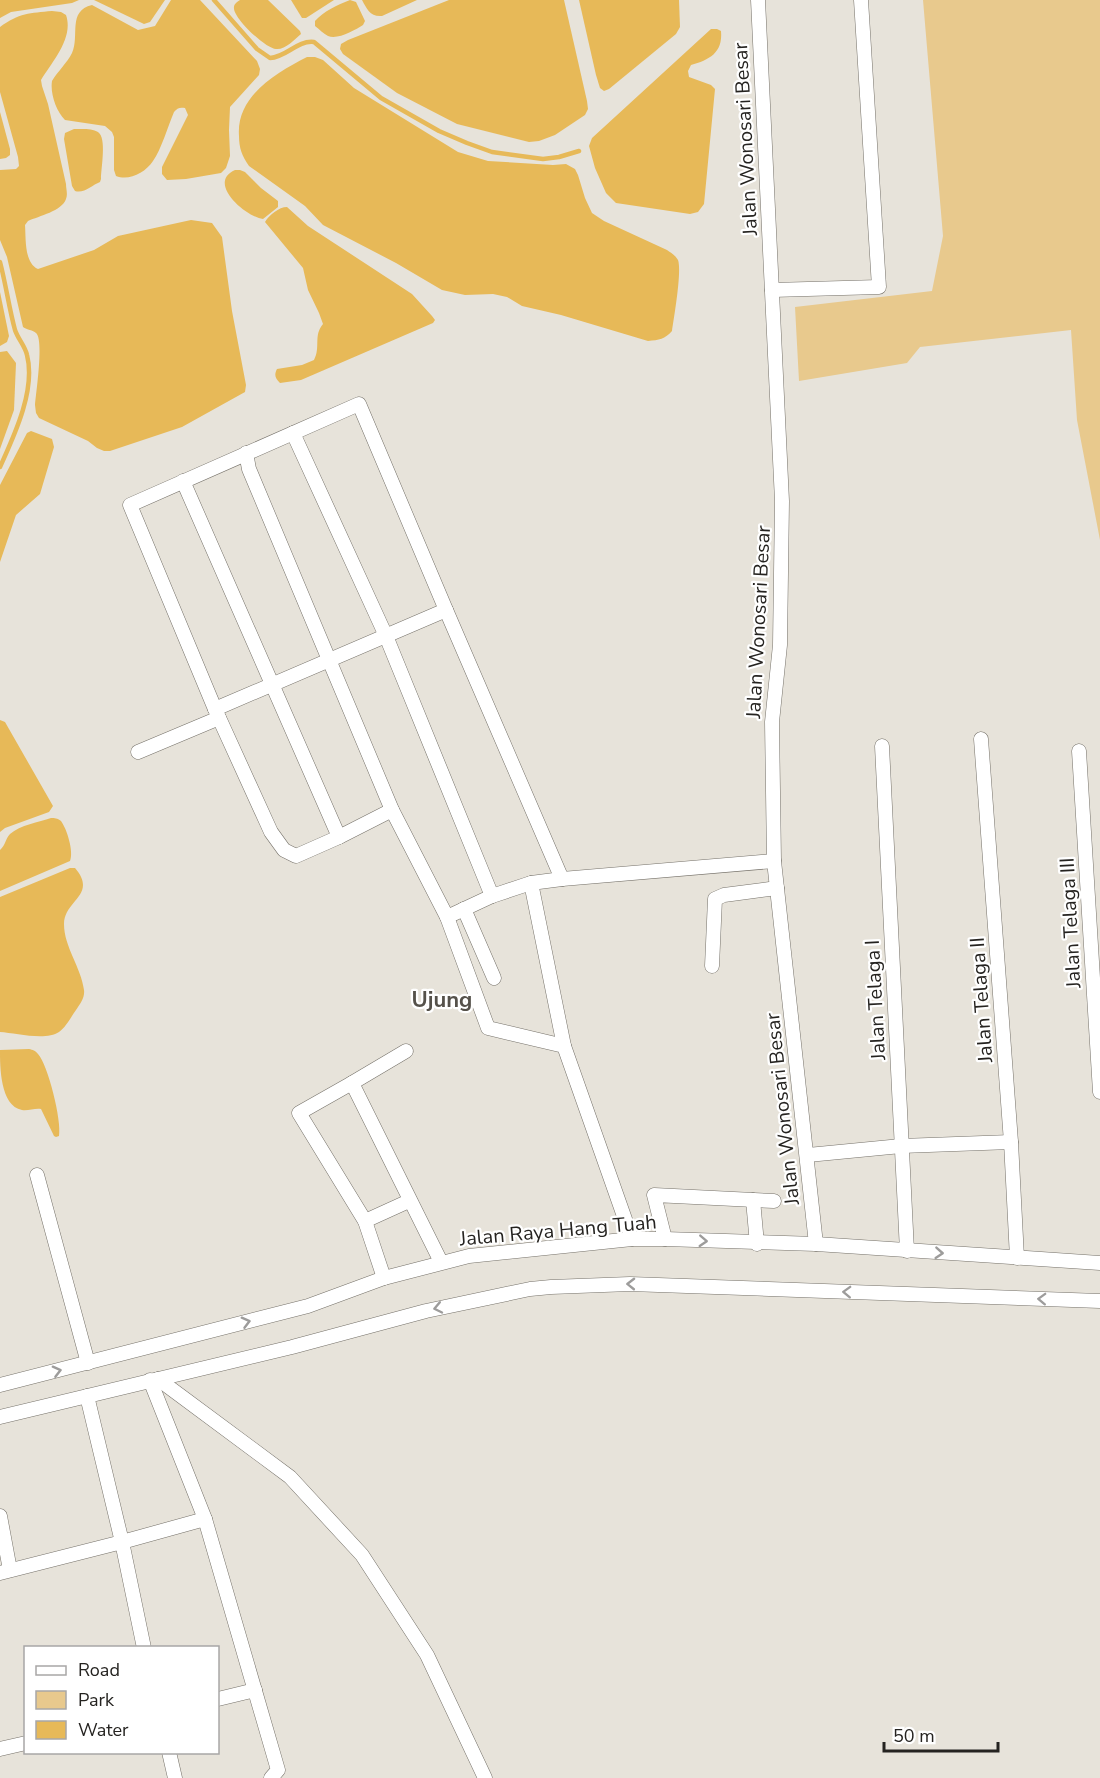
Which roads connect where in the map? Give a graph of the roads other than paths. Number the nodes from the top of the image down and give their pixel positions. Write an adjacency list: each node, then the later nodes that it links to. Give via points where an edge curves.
1 (758, 0): 3 (street, Jalan Wonosari Besar)
2 (861, 0): 3 (street, via 879,286)
3 (772, 290): 18 (street, Jalan Wonosari Besar, via 782,501 780,645 772,722)
4 (293, 433): 5 (street); 7 (street, via 359,404); 8 (street)
5 (246, 453): 6 (street); 9 (street, via 249,469)
6 (183, 481): 10 (street); 11 (street, via 129,505)
7 (446, 610): 8 (street); 19 (street)
8 (386, 636): 9 (street); 22 (street)
9 (329, 661): 10 (street); 16 (street)
10 (272, 684): 11 (street); 17 (street)
11 (217, 714): 15 (street); 17 (street, via 271,832 284,850 296,856)
12 (981, 739): 31 (street, Jalan Telaga II)
13 (882, 746): 32 (street, Jalan Telaga I)
14 (1079, 751): 30 (street, Jalan Telaga III)
15 (138, 752)
16 (392, 810): 17 (street); 24 (street)
17 (339, 837)
18 (774, 861): 19 (street); 21 (street, Jalan Wonosari Besar)
19 (562, 879): 20 (street)
20 (531, 883): 22 (street); 27 (street)
21 (777, 888): 25 (street, via 715,898); 33 (street, Jalan Wonosari Besar)
22 (492, 897): 23 (street)
23 (464, 909): 24 (street); 26 (street)
24 (447, 917): 27 (street, via 488,1028)
25 (712, 966)
26 (494, 978)
27 (564, 1046): 39 (street)
28 (406, 1051): 29 (street)
29 (352, 1083): 36 (street); 38 (street, via 298,1113)
30 (1100, 1092)
31 (1011, 1142): 32 (street); 44 (street, Jalan Telaga II)
32 (901, 1146): 33 (street); 43 (street, Jalan Telaga I)
33 (807, 1155): 42 (street, Jalan Wonosari Besar)
34 (37, 1175): 49 (street)
35 (753, 1200): 37 (street); 40 (street, via 654,1195); 41 (street)
36 (409, 1201): 38 (street); 45 (street)
37 (774, 1201)
38 (365, 1221): 47 (street)
39 (632, 1239): 40 (street, Jalan Raya Hang Tuah); 45 (street, Jalan Raya Hang Tuah)
40 (665, 1239): 41 (street, Jalan Raya Hang Tuah, one-way to 41)
41 (757, 1244): 42 (street, Jalan Raya Hang Tuah)
42 (816, 1245): 43 (street, Jalan Raya Hang Tuah)
43 (907, 1251): 44 (street, Jalan Raya Hang Tuah, one-way to 44)
44 (1017, 1258): 46 (street, Jalan Raya Hang Tuah)
45 (441, 1262): 47 (street, Jalan Raya Hang Tuah)
46 (1100, 1263)
47 (384, 1278): 49 (street, Jalan Raya Hang Tuah, one-way to 47, via 308,1306)
48 (1100, 1302): 50 (street, one-way to 50, via 630,1284 560,1286 426,1311)
49 (88, 1363): 51 (street, Jalan Raya Hang Tuah, one-way to 49)
50 (154, 1380): 52 (street); 55 (street); 66 (street, via 290,1477 362,1555 427,1655)
51 (0, 1385)
52 (87, 1396): 53 (street); 56 (street)
53 (0, 1417)
54 (0, 1515): 57 (street)
55 (205, 1519): 56 (street); 59 (street)
56 (122, 1542): 57 (street); 58 (street)
57 (5, 1571)
58 (144, 1646)
59 (255, 1690): 60 (street); 65 (street, via 278,1770)
60 (219, 1699)
61 (24, 1743): 62 (street)
62 (0, 1749)
63 (169, 1754): 64 (street)
64 (175, 1778)
65 (271, 1778)
66 (485, 1778)

